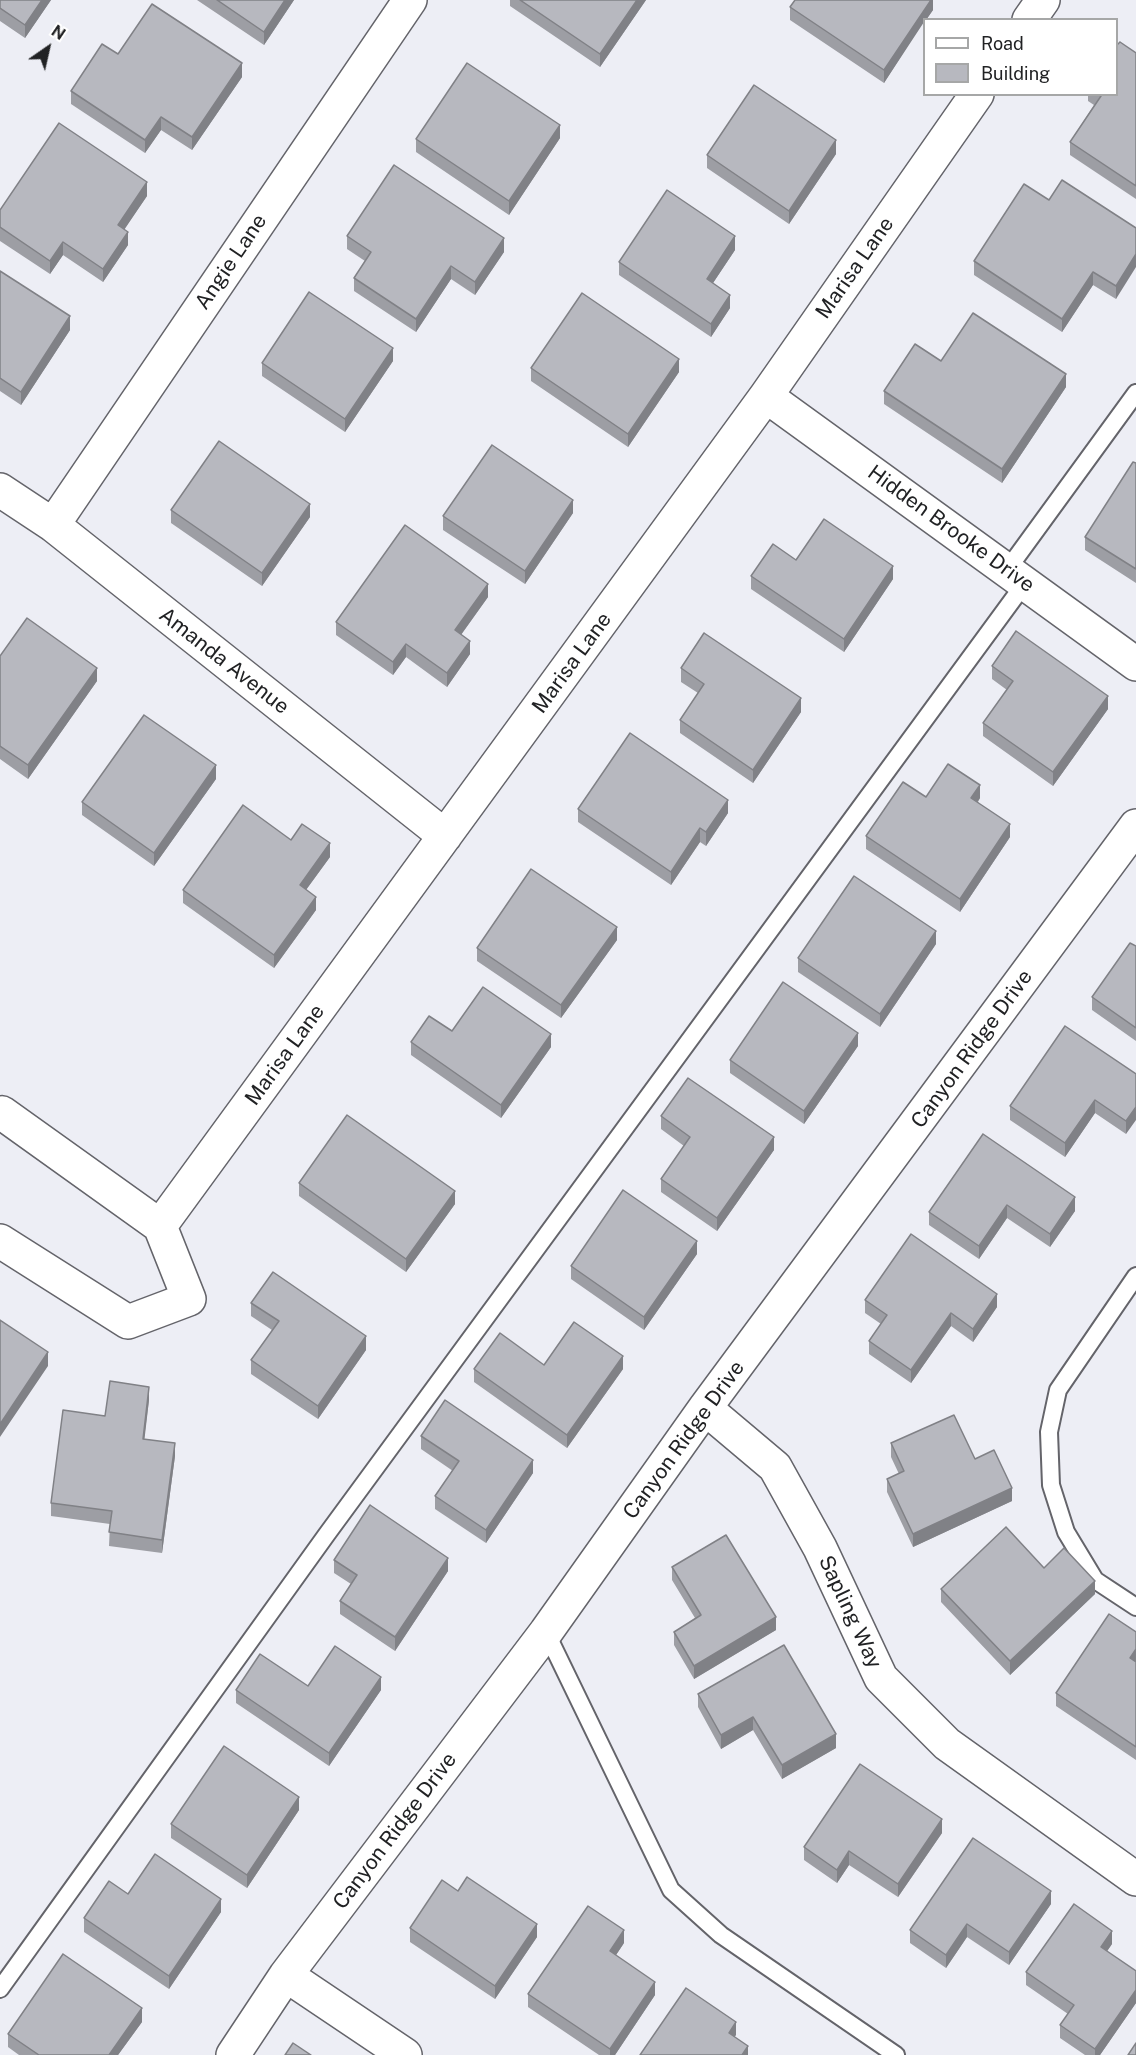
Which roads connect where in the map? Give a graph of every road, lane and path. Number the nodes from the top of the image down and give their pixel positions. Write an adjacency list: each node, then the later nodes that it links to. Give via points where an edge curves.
1 (410, 0): 8 (street, Angie Lane)
2 (1043, 0): 3 (street)
3 (1030, 18)
4 (976, 96): 6 (street, Marisa Lane)
5 (1136, 393): 9 (lane)
6 (766, 396): 9 (street, Hidden Brooke Drive); 12 (street, Marisa Lane)
7 (0, 490): 8 (street, Amanda Avenue)
8 (53, 525): 12 (street, Amanda Avenue)
9 (1016, 576): 10 (street, Hidden Brooke Drive); 22 (lane)
10 (1136, 664)
11 (1136, 826): 17 (street, Canyon Ridge Drive)
12 (445, 836): 14 (street, Marisa Lane)
13 (0, 1114): 14 (street)
14 (160, 1226): 15 (street, via 189,1299 128,1322)
15 (0, 1241)
16 (1136, 1276): 18 (lane, via 1058,1390 1049,1432 1051,1485 1066,1532 1095,1580)
17 (705, 1408): 19 (street, Canyon Ridge Drive); 20 (street, Sapling Way, via 775,1467 820,1548 881,1678 947,1744)
18 (1136, 1607)
19 (546, 1632): 21 (street, Canyon Ridge Drive); 25 (lane, via 671,1890 721,1935)
20 (1136, 1879)
21 (286, 1975): 23 (street, Canyon Ridge Drive); 24 (street)
22 (0, 1989)
23 (233, 2055)
24 (405, 2055)
25 (896, 2055)

